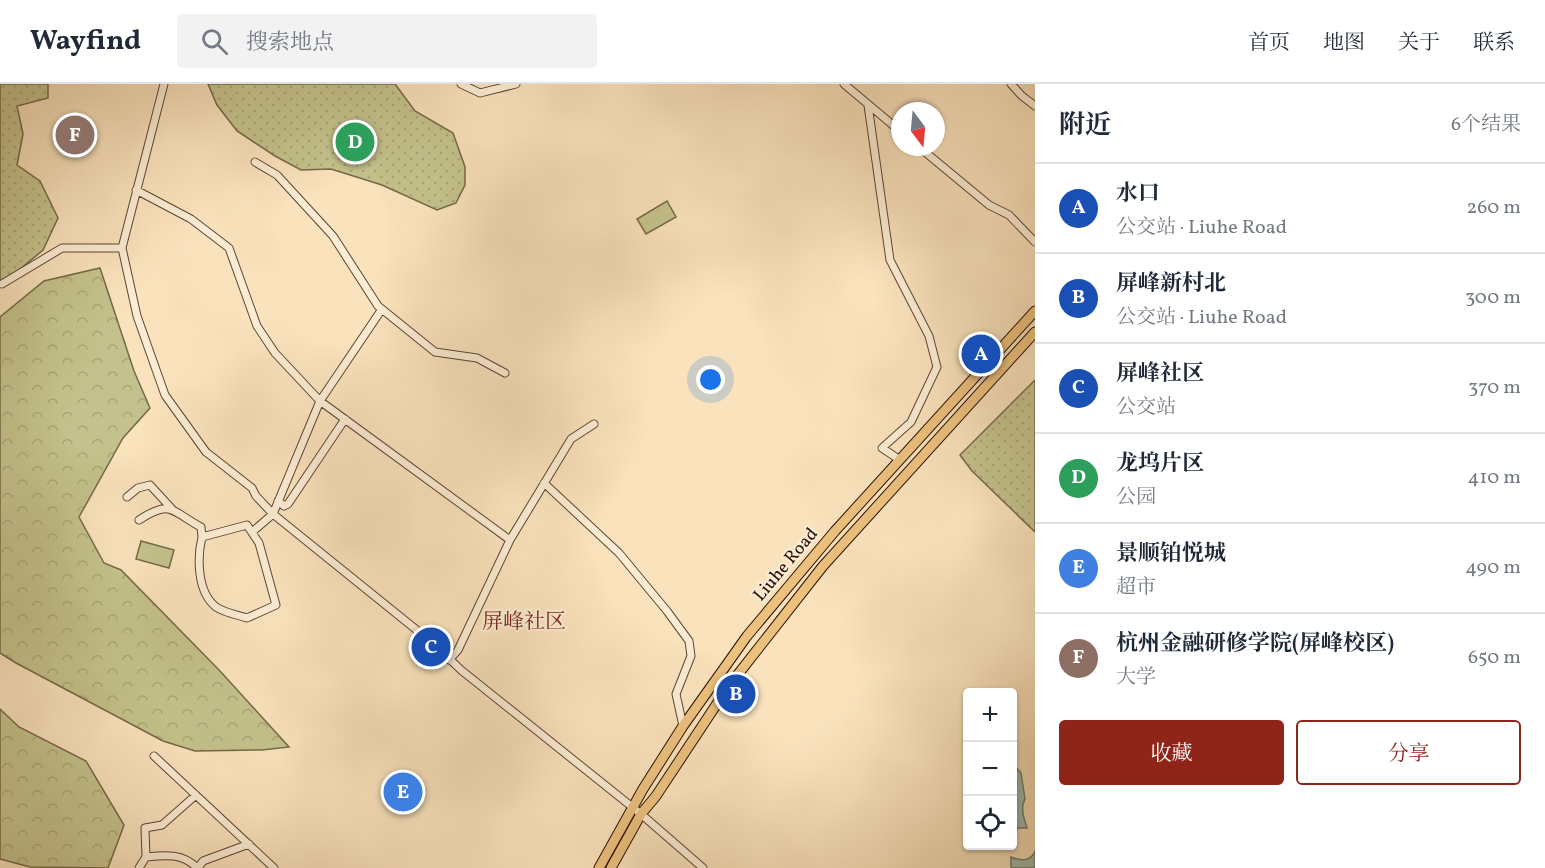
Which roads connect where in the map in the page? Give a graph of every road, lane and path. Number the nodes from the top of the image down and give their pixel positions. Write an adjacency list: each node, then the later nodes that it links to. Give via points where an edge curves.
1 (164, 84): 11 (street)
2 (461, 84): 3 (street, via 480,93)
3 (516, 84)
4 (844, 84): 6 (street)
5 (1011, 84): 7 (street)
6 (868, 105): 8 (street); 22 (street, via 890,260 929,336 937,367 911,422 882,448)
7 (1035, 106)
8 (891, 124)
9 (930, 156): 12 (street, via 989,205 1009,215)
10 (255, 162): 15 (street, via 277,175 333,236)
11 (136, 190): 13 (street); 19 (street, via 191,219 229,248 257,326 275,353)
12 (1035, 242)
13 (122, 248): 14 (street, via 62,248); 27 (street, via 137,316 165,395 206,452 252,488)
14 (2, 284)
15 (382, 309): 18 (street, via 435,352 477,358); 19 (street)
16 (1035, 311): 22 (main road, Liuhe Road)
17 (1035, 332): 37 (main road, Liuhe Road, via 823,566 728,687)
18 (505, 373)
19 (320, 401): 20 (street); 25 (street)
20 (345, 419): 25 (street, via 288,504 284,506); 31 (street)
21 (594, 424): 23 (street, via 571,439)
22 (900, 460): 33 (main road, Liuhe Road, via 747,636)
23 (544, 483): 31 (street); 33 (street, via 619,553 689,641 691,656 676,694)
24 (127, 496): 26 (street, via 150,485)
25 (278, 501): 27 (street)
26 (173, 510): 28 (street, via 159,508); 30 (street, via 201,527)
27 (273, 514): 29 (street); 32 (street)
28 (139, 520)
29 (252, 532): 30 (street, via 247,525); 30 (street, via 259,543 276,605 247,618 217,608 209,598 201,580)
30 (202, 537)
31 (510, 540): 32 (street, via 458,650)
32 (449, 660): 36 (street)
33 (682, 726): 36 (main road, Liuhe Road)
34 (154, 756): 35 (street)
35 (196, 795): 38 (street); 39 (street, via 162,825 145,828)
36 (632, 807): 37 (street); 43 (main road, Liuhe Road)
37 (641, 814): 44 (main road, Liuhe Road); 45 (street)
38 (249, 844): 41 (street, via 203,861); 42 (street)
39 (146, 857): 40 (street); 41 (street, via 168,855 189,859)
40 (139, 868)
41 (198, 868)
42 (274, 868)
43 (599, 868)
44 (611, 868)
45 (703, 868)

